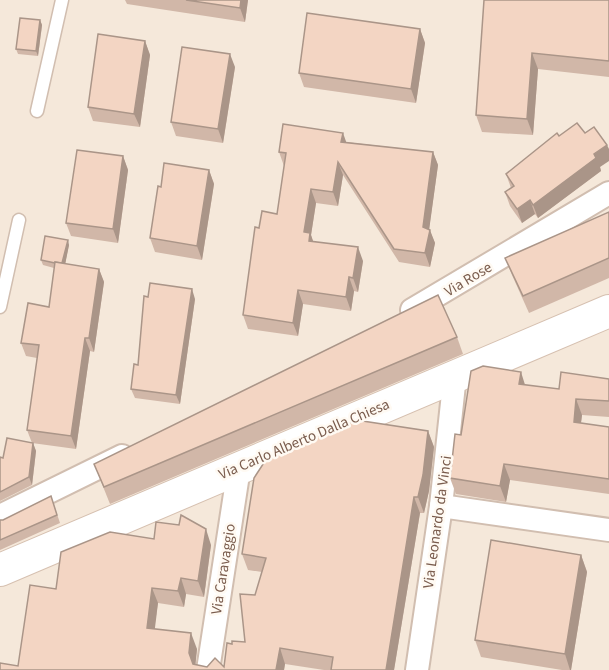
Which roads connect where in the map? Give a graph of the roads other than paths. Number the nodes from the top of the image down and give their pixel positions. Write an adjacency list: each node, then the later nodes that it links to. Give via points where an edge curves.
1 (62, 0): 2 (lane)
2 (37, 111)
3 (609, 193): 7 (street, Via Rose, via 437,298)
4 (19, 220): 5 (lane)
5 (0, 307)
6 (609, 310): 8 (street, Via Carlo Alberto Dalla Chiesa)
7 (395, 319)
8 (455, 375): 10 (street, Via Carlo Alberto Dalla Chiesa); 11 (street, Via Leonardo da Vinci)
9 (144, 445): 12 (street)
10 (238, 468): 14 (street, Via Carlo Alberto Dalla Chiesa); 15 (street, Via Caravaggio)
11 (441, 506): 13 (street); 16 (street, Via Leonardo da Vinci)
12 (0, 516)
13 (609, 530)
14 (0, 570)
15 (208, 670)
16 (417, 670)

